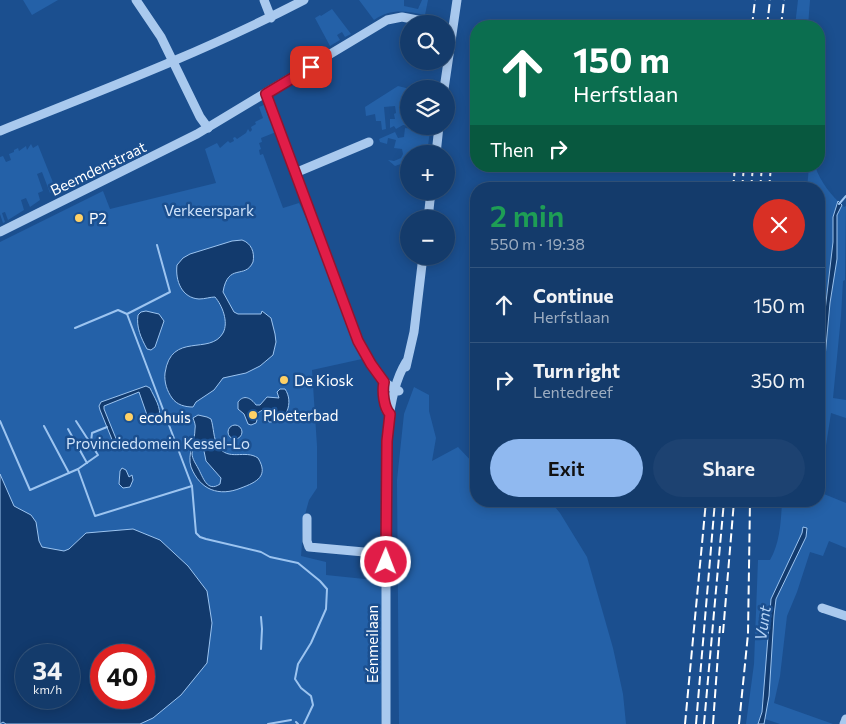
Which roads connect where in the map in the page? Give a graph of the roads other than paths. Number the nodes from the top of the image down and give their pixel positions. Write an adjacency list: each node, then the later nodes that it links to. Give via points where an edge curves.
1 (136, 0): 8 (street)
2 (264, 0): 7 (street)
3 (304, 0): 7 (street)
4 (457, 0): 5 (street)
5 (452, 15)
6 (400, 17): 9 (street, Beemdenstraat, via 387,20)
7 (271, 18): 8 (street)
8 (173, 61): 10 (street); 11 (street)
9 (266, 94): 10 (street, Beemdenstraat); 13 (street)
10 (208, 128): 14 (street, Beemdenstraat)
11 (0, 131)
12 (369, 142): 13 (street)
13 (295, 173): 16 (street, via 358,341)
14 (0, 232)
15 (423, 265): 17 (street, Eénmeilaan, via 414,332 406,362 399,373)
16 (384, 382): 17 (street); 18 (street)
17 (397, 390): 18 (street, Eénmeilaan)
18 (388, 410): 20 (street, Eénmeilaan)
19 (307, 518): 20 (street, via 306,541 309,547)
20 (386, 554): 24 (street, Eénmeilaan)
21 (822, 608): 22 (street)
22 (846, 616)
23 (846, 719): 25 (street)
24 (386, 724)
25 (844, 724)

